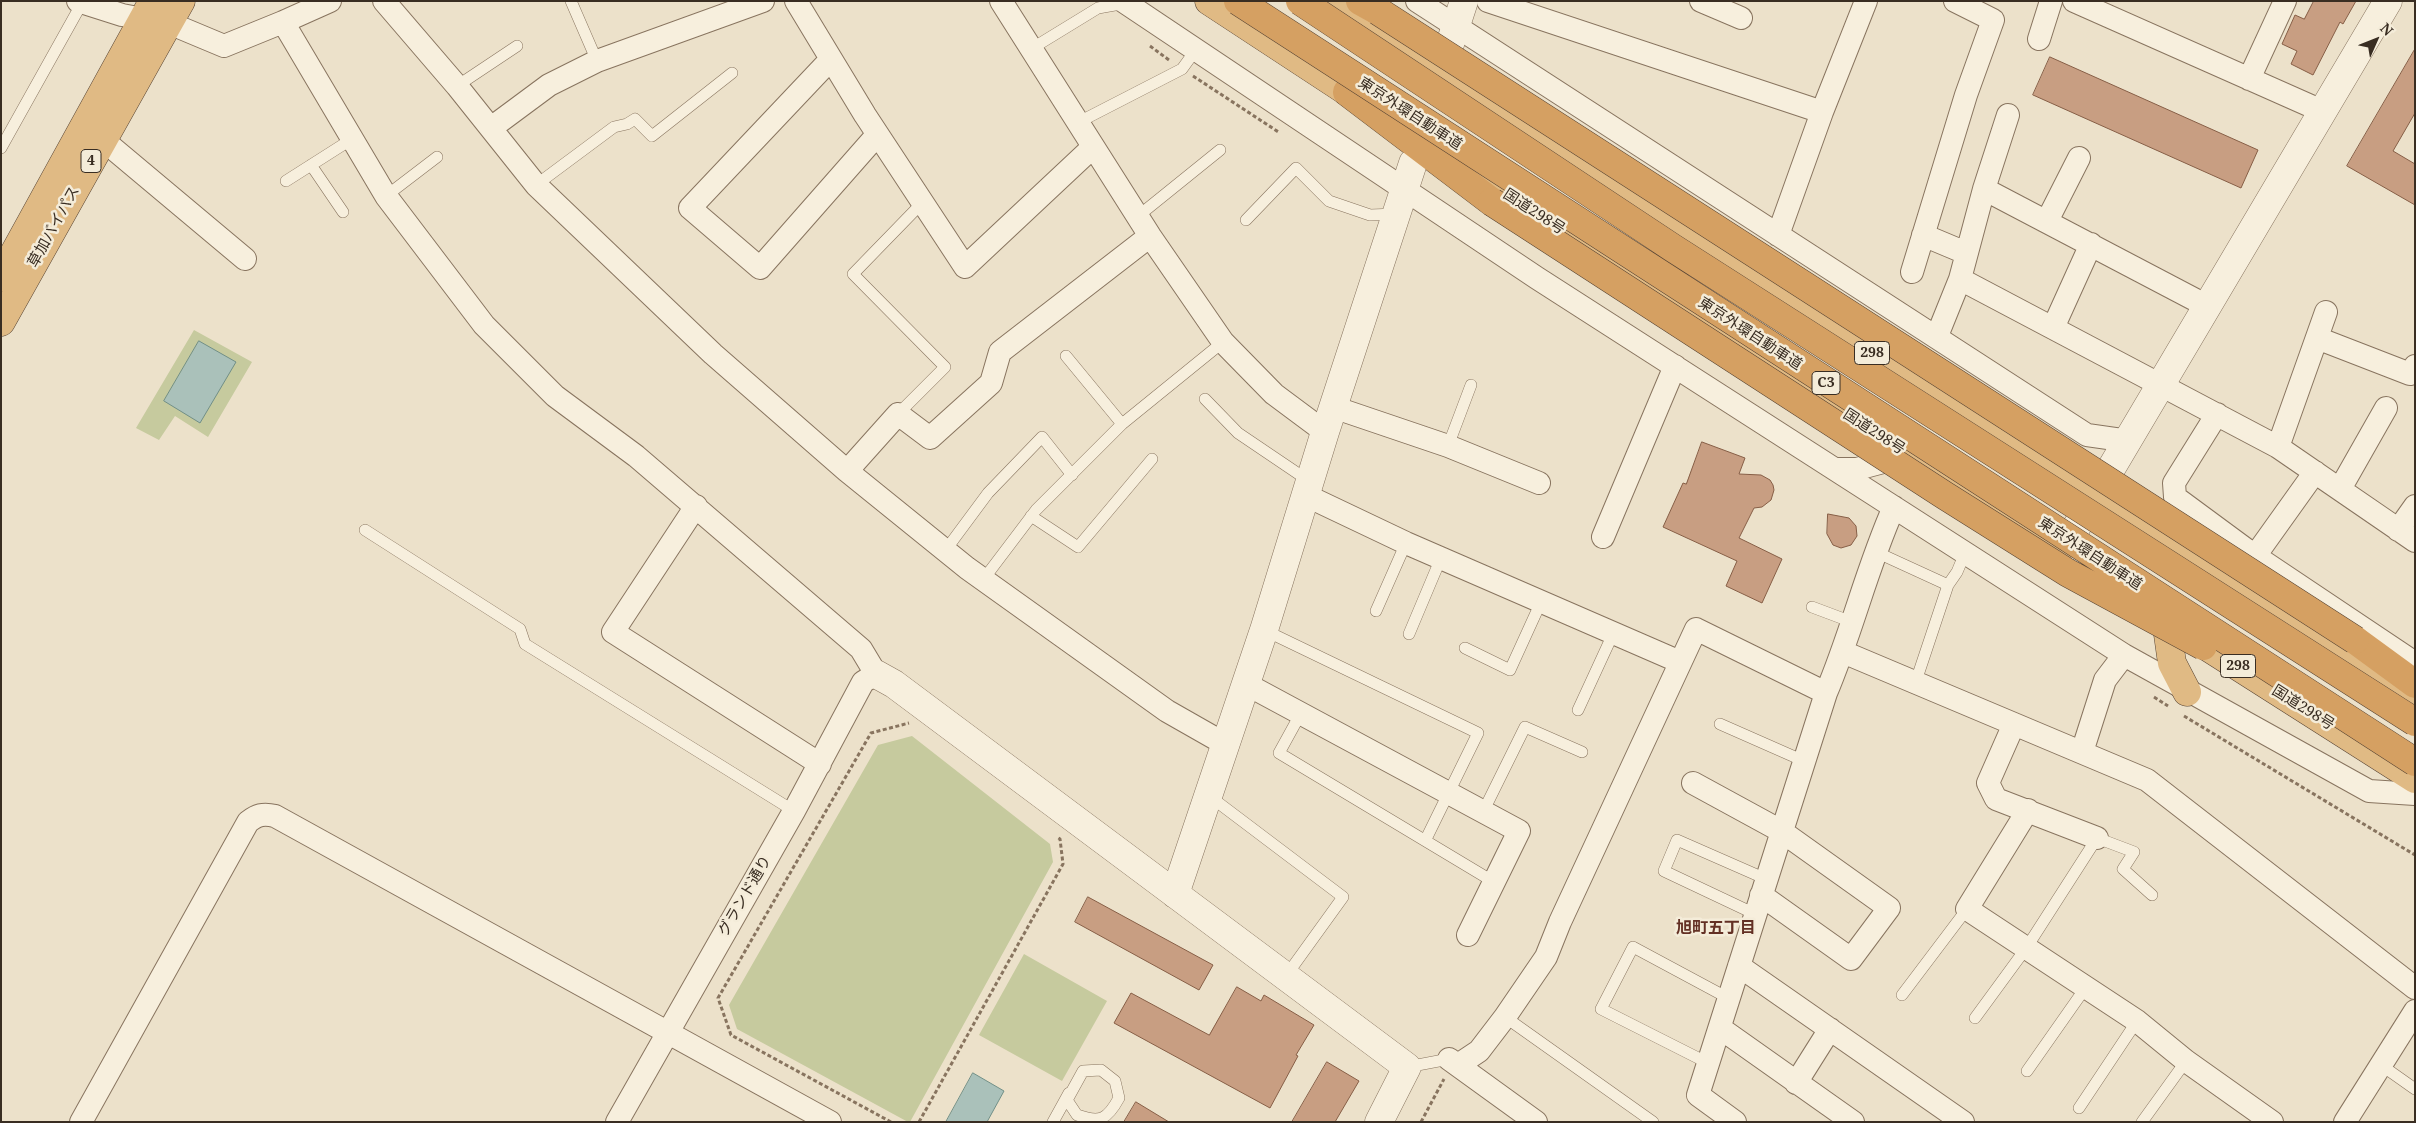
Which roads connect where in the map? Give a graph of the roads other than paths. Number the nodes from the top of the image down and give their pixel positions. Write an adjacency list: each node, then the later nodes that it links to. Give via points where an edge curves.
1 (330, 1): 25 (street)
2 (384, 1): 35 (street)
3 (571, 1): 32 (lane)
4 (763, 1): 32 (street)
5 (796, 1): 31 (street)
6 (1001, 1): 29 (street)
7 (1210, 1): 36 (highway, 国道298号 / 298)
8 (1238, 1): 149 (highway, 東京外環自動車道 / C3, bridge)
9 (1300, 1): 143 (highway, 東京外環自動車道 / C3, bridge, via 1673,248)
10 (1330, 1): 90 (highway, 298, via 1650,212)
11 (1417, 1): 26 (street)
12 (1488, 1): 38 (street)
13 (1701, 1): 24 (street)
14 (1866, 1): 38 (street)
15 (1955, 1): 62 (street, via 1993,20 1966,95)
16 (2074, 1): 34 (street)
17 (2285, 1): 34 (street)
18 (2388, 1): 37 (street)
19 (80, 2): 23 (street); 46 (lane)
20 (1124, 2): 29 (lane, via 1098,8); 30 (street)
21 (2049, 2): 27 (street)
22 (1369, 6): 137 (highway, bridge, via 2330,624)
23 (161, 11): 25 (street, via 224,46); 43 (highway, 草加バイパス / 4); 69 (highway, 草加バイパス / 4)
24 (1741, 18)
25 (283, 22): 44 (street)
26 (1457, 24): 63 (street)
27 (2039, 39)
28 (517, 46): 35 (lane)
29 (1031, 49): 40 (street)
30 (1195, 51): 40 (lane, via 1182,69); 56 (street)
31 (831, 59): 42 (street); 42 (street, via 690,208 760,268)
32 (597, 61): 41 (street, via 549,85)
33 (732, 73): 53 (lane, via 652,136 635,119 614,127)
34 (2248, 79): 37 (street)
35 (457, 86): 41 (street)
36 (1347, 92): 94 (highway, 国道298号 / 298); 149 (highway, bridge, via 1492,202 1935,490 2068,572)
37 (2322, 111): 71 (street)
38 (1822, 112): 63 (street)
39 (2008, 115): 54 (street)
40 (1077, 123): 45 (street)
41 (490, 128): 53 (street)
42 (877, 135): 57 (street)
43 (103, 140): 67 (street); 73 (highway, 草加バイパス / 4)
44 (352, 140): 51 (lane); 55 (street)
45 (1092, 147): 57 (street, via 965,267); 59 (street)
46 (1, 148)
47 (1220, 150): 59 (lane)
48 (437, 157): 55 (lane)
49 (2079, 158): 61 (street)
50 (1413, 163): 56 (street)
51 (311, 166): 52 (lane); 58 (lane)
52 (286, 181)
53 (536, 184): 97 (street, via 713,354)
54 (1984, 189): 61 (street); 66 (street)
55 (386, 196): 104 (street, via 484,325 556,396)
56 (1400, 202): 60 (lane, via 1370,215 1329,201 1296,168); 79 (street); 88 (street)
57 (922, 203): 86 (lane, via 853,274 945,367)
58 (343, 212)
59 (1137, 217): 64 (street)
60 (1246, 220)
61 (2046, 222): 65 (street)
62 (1924, 234): 66 (street); 68 (street)
63 (1778, 235): 75 (street)
64 (1150, 236): 77 (street); 86 (street, via 1000,352 991,383 930,438)
65 (2091, 244): 71 (street); 74 (street)
66 (1966, 253): 70 (street)
67 (245, 259)
68 (1912, 272)
69 (1, 277)
70 (1960, 279): 74 (street); 75 (street)
71 (2208, 306): 83 (street)
72 (2326, 312): 76 (street)
73 (1, 322)
74 (2052, 328): 83 (street)
75 (1937, 336): 81 (street)
76 (2317, 338): 80 (street, via 2410,374); 93 (street)
77 (1223, 342): 88 (street, via 1274,394); 89 (lane)
78 (1066, 356): 89 (lane)
79 (1675, 366): 96 (street); 110 (street)
80 (2415, 366)
81 (1986, 370): 90 (street); 91 (street, via 2087,434)
82 (1471, 385): 92 (lane)
83 (2161, 387): 87 (street); 91 (street)
84 (1205, 399): 101 (lane, via 1238,434)
85 (2386, 408): 102 (street)
86 (898, 414): 97 (street)
87 (2217, 414): 93 (street); 116 (street, via 2174,484 2175,497)
88 (1329, 419): 92 (street); 101 (street)
89 (1122, 424): 99 (lane)
90 (2000, 434): 103 (highway, 298)
91 (2129, 441): 103 (street)
92 (1448, 446): 100 (street)
93 (2278, 447): 98 (street)
94 (1910, 454): 96 (street, via 1857,469); 115 (highway, 国道298号 / 298)
95 (1152, 460): 107 (lane, via 1078,547)
96 (1836, 469): 106 (street)
97 (847, 471): 112 (street)
98 (2315, 472): 102 (street); 116 (street)
99 (1072, 475): 107 (lane); 112 (lane, via 1042,438 988,493)
100 (1539, 484)
101 (1307, 488): 111 (street); 126 (street)
102 (2340, 489): 109 (street)
103 (2096, 497): 115 (street); 118 (highway, 298)
104 (696, 506): 134 (street, via 861,649); 151 (street, via 613,632)
105 (2415, 506): 109 (street)
106 (1894, 507): 113 (street); 114 (street)
107 (1031, 516): 119 (lane)
108 (365, 530): 158 (lane, via 520,630 525,644)
109 (2406, 536)
110 (1603, 537)
111 (1406, 543): 117 (street); 123 (lane)
112 (945, 551): 119 (street)
113 (1876, 552): 120 (lane); 125 (street)
114 (1965, 553): 120 (lane); 131 (street)
115 (2061, 553): 124 (highway, 国道298号 / 298)
116 (2255, 556): 118 (street); 133 (street)
117 (1441, 558): 121 (street); 127 (lane)
118 (2197, 562): 140 (highway, 298)
119 (983, 580): 146 (street, via 1167,711)
120 (1948, 585): 136 (lane)
121 (1541, 602): 128 (street); 129 (lane, via 1510,670)
122 (1812, 607): 125 (lane)
123 (1376, 610)
124 (2166, 620): 138 (highway, via 2172,664); 152 (highway, 国道298号 / 298)
125 (1852, 622): 130 (street)
126 (1264, 630): 135 (street); 154 (lane, via 1478,733)
127 (1409, 634)
128 (1613, 634): 132 (street); 141 (lane)
129 (1465, 648)
130 (1843, 652): 136 (street); 139 (street)
131 (2124, 655): 138 (street); 148 (street, via 2106,680)
132 (1680, 662): 139 (street, via 1696,629); 177 (street, via 1546,957)
133 (2415, 663)
134 (876, 674): 151 (street, グランド通り, via 863,682); 164 (street, via 894,684)
135 (1246, 684): 142 (street); 146 (street)
136 (1915, 684): 145 (street)
137 (2415, 684)
138 (2187, 692): 155 (street, via 2369,791)
139 (1826, 693): 150 (street)
140 (2415, 704)
141 (1578, 710)
142 (1301, 713): 154 (street); 162 (lane, via 1279,753)
143 (2415, 722)
144 (1720, 724): 150 (lane)
145 (2014, 724): 148 (street); 157 (street, via 1988,783 1996,799)
146 (1225, 744): 156 (street)
147 (1582, 752): 159 (lane, via 1525,727)
148 (2082, 752): 173 (street, via 2148,780)
149 (2407, 758)
150 (1804, 761): 160 (street)
151 (820, 764): 158 (street, グランド通り)
152 (2415, 779)
153 (1693, 783): 160 (street)
154 (1449, 794): 159 (street); 162 (lane)
155 (2415, 794)
156 (1208, 795): 164 (street); 171 (lane, via 1343,897)
157 (2028, 810): 161 (street); 167 (street)
158 (794, 811): 182 (street, グランド通り)
159 (1483, 812): 163 (street, via 1519,831)
160 (1781, 831): 166 (street); 166 (street, via 1889,908 1851,959)
161 (2097, 838): 165 (lane, via 2134,852 2123,869); 169 (lane)
162 (1426, 839): 163 (lane)
163 (1494, 882): 168 (street)
164 (1175, 894): 171 (street)
165 (2152, 895)
166 (1760, 896): 166 (lane, via 1678,840 1664,871); 170 (street)
167 (1967, 909): 169 (street); 174 (lane)
168 (1468, 935)
169 (2027, 947): 172 (street); 178 (lane)
170 (1739, 966): 175 (street); 181 (street)
171 (1286, 976): 187 (street)
172 (2086, 987): 179 (street); 188 (lane)
173 (2415, 988)
174 (1902, 995)
175 (1728, 998): 180 (street); 185 (lane, via 1633,947 1601,1009)
176 (2414, 1014): 186 (street)
177 (1506, 1018): 184 (street, via 1480,1051); 199 (lane)
178 (1975, 1018)
179 (2136, 1021): 183 (street); 192 (lane)
180 (1720, 1028): 185 (street); 189 (street)
181 (1830, 1029): 189 (street); 202 (street)
182 (668, 1033): 193 (street, via 266,813 248,822); 194 (street, グランド通り); 195 (street)
183 (2186, 1061): 203 (lane); 204 (street)
184 (1454, 1062): 187 (lane); 198 (street)
185 (1708, 1063): 200 (street, via 1698,1095)
186 (2381, 1065): 191 (lane); 205 (street)
187 (1407, 1067): 197 (street)
188 (2027, 1071)
189 (1796, 1083): 201 (street)
190 (1074, 1085): 190 (lane, via 1083,1071 1100,1070 1115,1081 1119,1098 1110,1114 1094,1121 1077,1115 1067,1100); 196 (lane)
191 (2415, 1089)
192 (2079, 1108)
193 (81, 1122)
194 (617, 1122)
195 (830, 1122)
196 (1053, 1122)
197 (1379, 1122)
198 (1536, 1122)
199 (1652, 1122)
200 (1735, 1122)
201 (1853, 1122)
202 (1963, 1122)
203 (2142, 1122)
204 (2272, 1122)
205 (2345, 1122)

